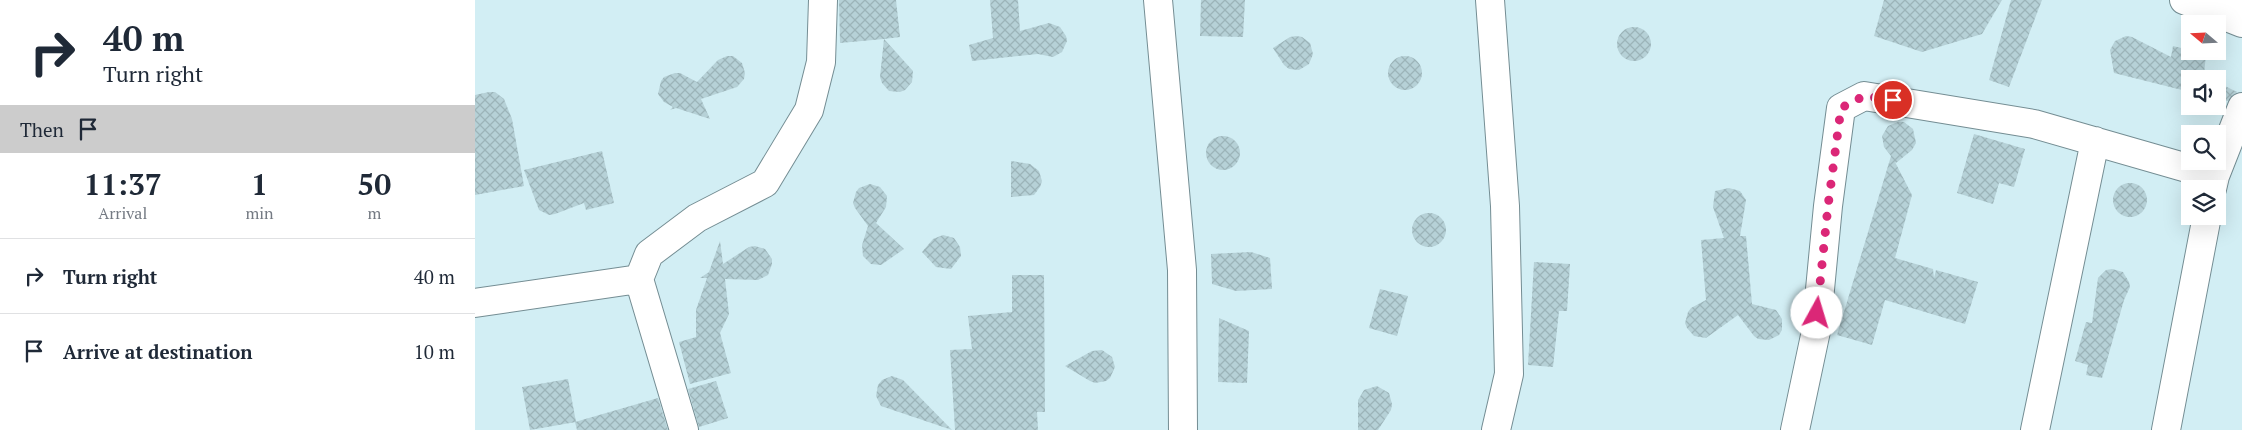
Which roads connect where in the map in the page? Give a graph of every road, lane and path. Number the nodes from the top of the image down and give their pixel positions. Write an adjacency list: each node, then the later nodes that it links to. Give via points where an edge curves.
1 (823, 0): 12 (street, via 821,62 809,110 765,183 697,218 649,254)
2 (1158, 0): 15 (street, via 1182,270)
3 (1490, 0): 16 (street, via 1505,206 1509,374)
4 (2185, 0): 6 (street)
5 (2231, 0): 6 (lane)
6 (2242, 22)
7 (2242, 106): 10 (street)
8 (2095, 141): 9 (street); 17 (street, via 2033,124 1873,97 1864,96 1841,108 1816,331); 18 (street)
9 (2206, 180)
10 (2215, 180)
11 (2205, 225): 19 (street)
12 (639, 279): 13 (street); 14 (street)
13 (475, 303)
14 (683, 430)
15 (1183, 430)
16 (1496, 430)
17 (1795, 430)
18 (2035, 430)
19 (2166, 430)

